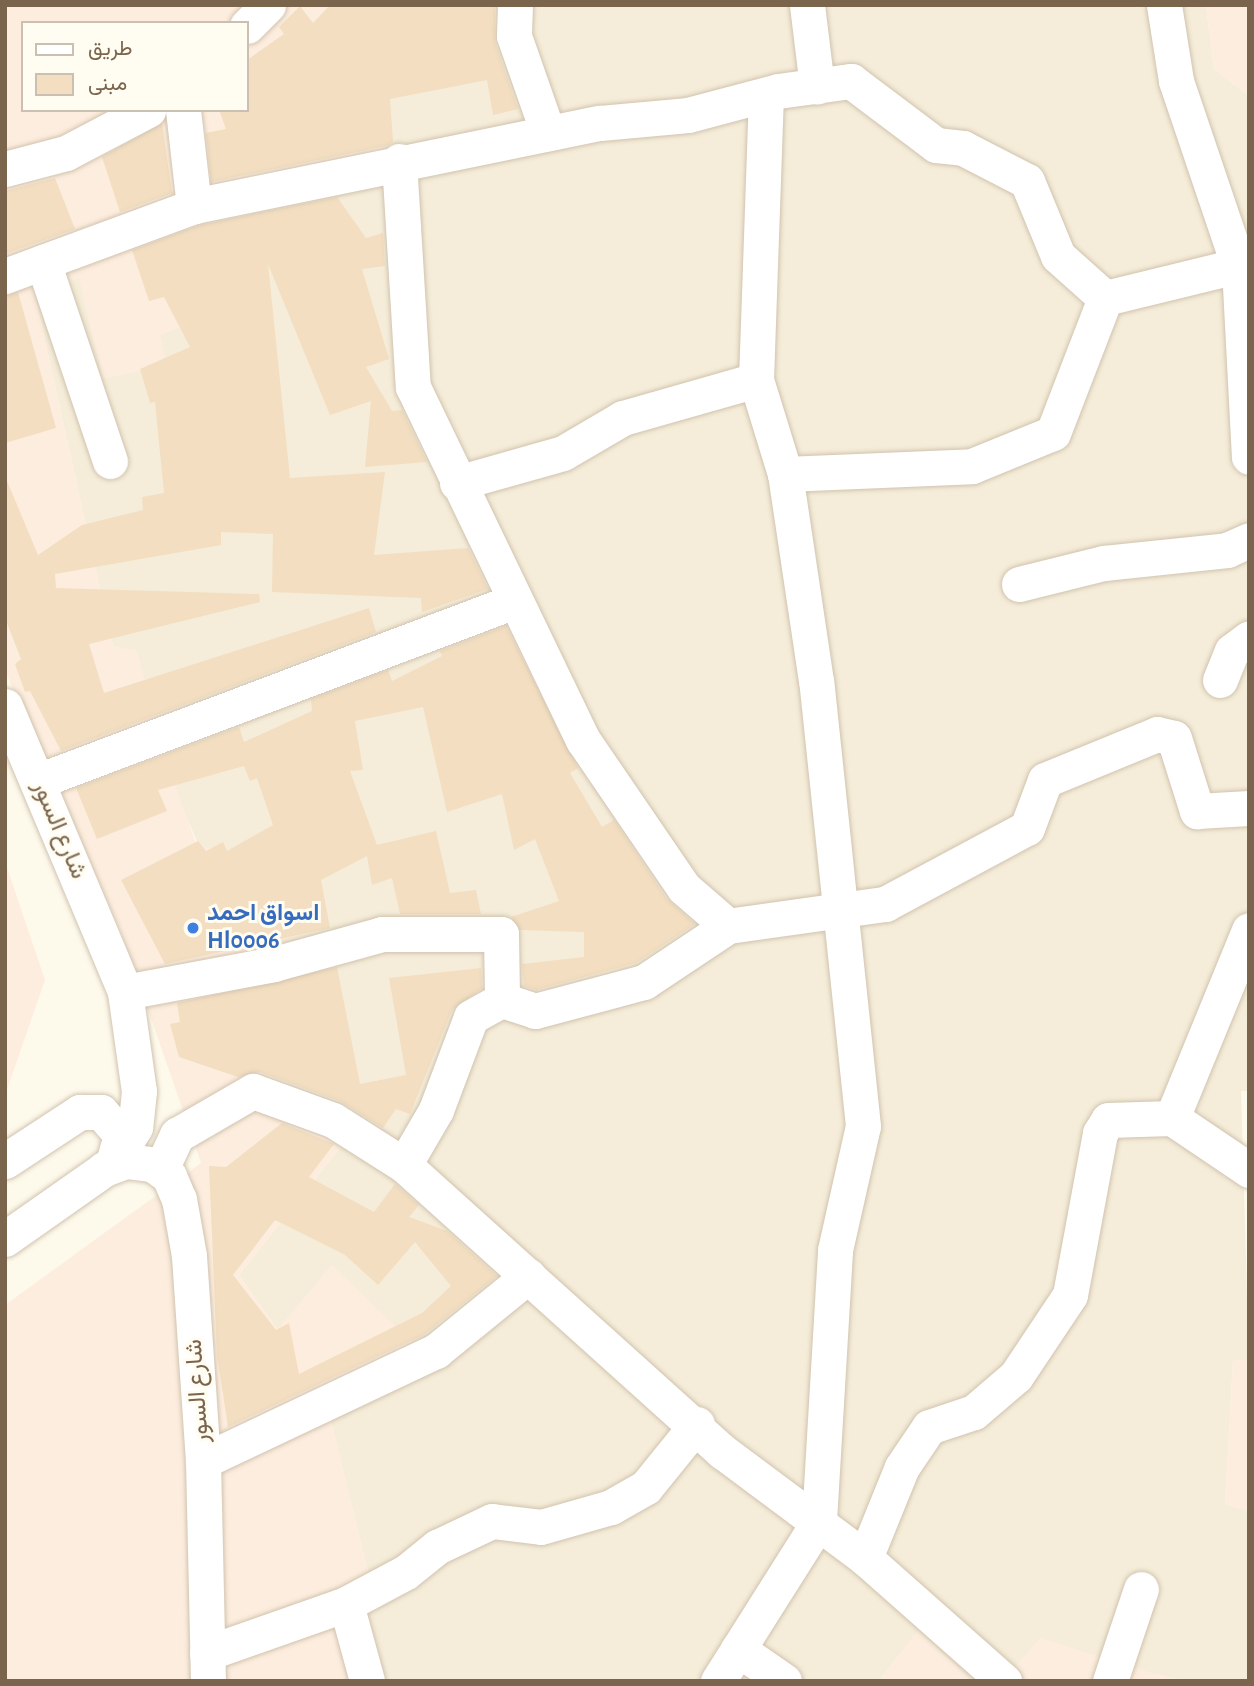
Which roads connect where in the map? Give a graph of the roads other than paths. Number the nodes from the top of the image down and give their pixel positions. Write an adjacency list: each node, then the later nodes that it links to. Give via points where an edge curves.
1 (268, 5): 5 (street)
2 (515, 5): 10 (street, via 514,36)
3 (807, 5): 6 (street)
4 (1164, 5): 15 (street, via 1175,81)
5 (248, 25)
6 (817, 86): 7 (street); 17 (street, via 851,81 936,145 963,148 1027,181 1058,256)
7 (766, 94): 10 (street, via 688,115); 18 (street)
8 (144, 112): 12 (street, via 66,153)
9 (183, 112): 13 (street)
10 (548, 133): 11 (street)
11 (399, 161): 13 (street); 22 (street, via 413,387)
12 (5, 169)
13 (194, 206): 14 (street)
14 (43, 262): 16 (street); 20 (street)
15 (1244, 265): 17 (street); 19 (street)
16 (5, 276)
17 (1105, 298): 21 (street, via 1054,433 972,466)
18 (756, 380): 21 (street); 22 (street, via 623,418 563,453)
19 (1249, 457)
20 (110, 461)
21 (785, 474): 31 (street, via 816,681)
22 (457, 483): 25 (street)
23 (1249, 540): 24 (street, via 1227,550 1104,563)
24 (1019, 584)
25 (512, 602): 29 (street); 32 (street, via 583,740 615,789 684,888)
26 (1249, 638): 27 (street, via 1232,651)
27 (1220, 680)
28 (5, 706): 29 (street, شارع السور)
29 (38, 781): 34 (street, شارع السور)
30 (1249, 808): 31 (street, via 1198,811 1174,738 1157,734 1045,780 1027,828 885,904)
31 (837, 914): 32 (street); 46 (street, via 849,968 863,1126 835,1250)
32 (728, 926): 35 (street, via 644,982 535,1011)
33 (1249, 930): 36 (street)
34 (125, 992): 35 (street, via 274,964 382,934 434,939 500,934); 38 (street, شارع السور, via 139,1091 135,1127)
35 (502, 1000): 39 (street, via 471,1017 436,1111)
36 (1172, 1118): 41 (street); 47 (street, via 1108,1120 1100,1133 1070,1295 1016,1376 974,1412 929,1427 902,1467)
37 (5, 1161): 38 (street, via 65,1118 91,1111 117,1125)
38 (111, 1162): 40 (street); 42 (street)
39 (404, 1165): 40 (street, via 333,1120 253,1091 177,1135); 43 (street)
40 (161, 1169): 45 (street, شارع السور, via 179,1199 188,1256)
41 (1249, 1170)
42 (5, 1239)
43 (528, 1276): 44 (street); 45 (street, via 436,1351)
44 (697, 1424): 46 (street, via 723,1452); 49 (street, via 646,1487 611,1507 541,1527 492,1521 437,1547)
45 (202, 1461): 51 (street, شارع السور)
46 (819, 1521): 47 (street); 50 (street)
47 (865, 1558): 55 (street)
48 (1141, 1589): 56 (street)
49 (346, 1604): 51 (street); 52 (street)
50 (738, 1649): 53 (street); 54 (street)
51 (207, 1667)
52 (367, 1681)
53 (718, 1681)
54 (785, 1681)
55 (1004, 1681)
56 (1111, 1681)

